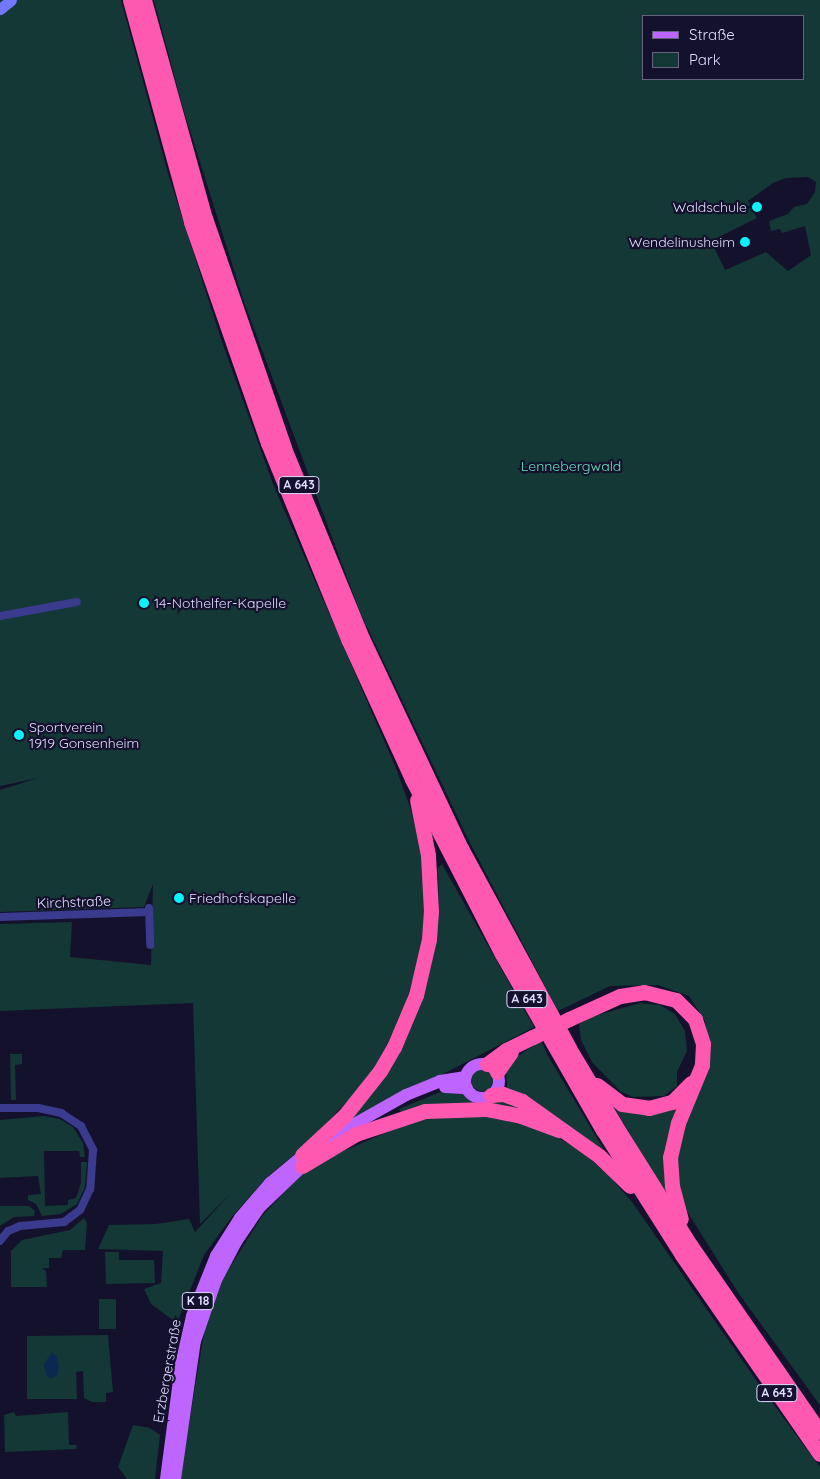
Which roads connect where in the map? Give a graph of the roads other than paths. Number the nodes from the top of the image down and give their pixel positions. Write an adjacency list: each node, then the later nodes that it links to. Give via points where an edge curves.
1 (11, 0): 4 (main road)
2 (130, 0): 7 (highway, A 643, via 191,222 268,443 348,639)
3 (144, 0): 12 (highway, A 643, via 172,106 240,325 325,551 461,848)
4 (0, 9)
5 (77, 602): 6 (street)
6 (0, 616)
7 (412, 779): 17 (highway, via 431,883 429,940 416,995 394,1047 374,1079); 18 (highway, A 643, via 502,954)
8 (0, 917): 9 (street, Kirchstraße, via 149,910)
9 (150, 945)
10 (702, 1065): 11 (highway, bridge, via 703,1044 695,1019 676,1000 661,994 629,993 506,1050); 12 (highway, via 680,1096 649,1108 614,1100); 20 (highway, via 678,1123 670,1157 675,1201)
11 (492, 1068): 13 (main road, via 476,1065); 14 (main road, via 498,1087)
12 (585, 1074): 20 (highway, A 643)
13 (466, 1083): 14 (main road, via 480,1097); 17 (main road, via 440,1081 406,1095)
14 (491, 1095): 16 (highway, via 516,1098)
15 (0, 1108): 19 (street, via 38,1108 61,1113 81,1126 92,1150 90,1189 80,1210 64,1222 20,1226 8,1231)
16 (559, 1130): 17 (highway, via 518,1115 486,1108 425,1111 372,1127); 18 (highway, via 610,1166)
17 (302, 1161): 23 (main road, Erzbergerstraße / K 18, via 270,1183 240,1218 207,1276 192,1316 181,1364); 24 (main road, Erzbergerstraße / K 18, via 247,1224 224,1261 208,1298 190,1366)
18 (653, 1212): 22 (highway, A 643)
19 (0, 1241)
20 (691, 1246): 21 (highway, A 643)
21 (820, 1432)
22 (820, 1454)
23 (166, 1479)
24 (175, 1479)

